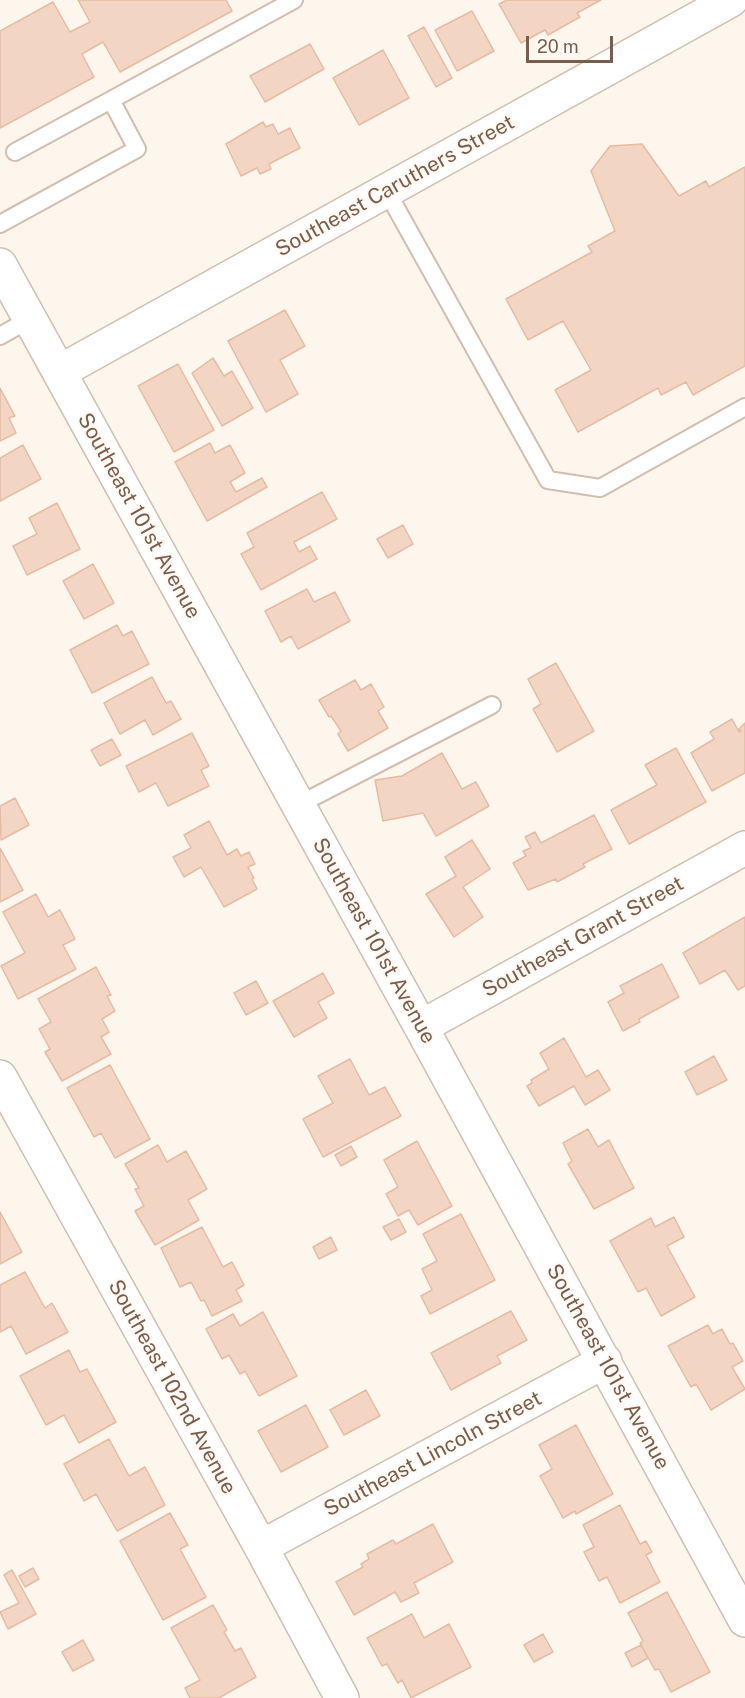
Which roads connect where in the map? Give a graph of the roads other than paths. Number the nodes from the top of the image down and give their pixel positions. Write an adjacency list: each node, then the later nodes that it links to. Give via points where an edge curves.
1 (731, 0): 5 (street, Southeast Caruthers Street)
2 (290, 1): 3 (lane)
3 (111, 100): 4 (lane); 6 (lane, via 137,149)
4 (15, 152)
5 (386, 190): 10 (street, Southeast Caruthers Street); 11 (lane, via 548,480 600,488)
6 (0, 224)
7 (0, 265): 8 (street, Southeast 101st Avenue)
8 (30, 319): 9 (lane); 10 (street, Southeast 101st Avenue)
9 (0, 336)
10 (59, 372): 13 (street, Southeast 101st Avenue)
11 (745, 407)
12 (492, 705): 13 (lane)
13 (298, 805): 15 (street, Southeast 101st Avenue)
14 (745, 848): 15 (street, Southeast Grant Street)
15 (421, 1027): 17 (street, Southeast 101st Avenue)
16 (0, 1077): 18 (street, Southeast 102nd Avenue)
17 (605, 1361): 18 (street, Southeast Lincoln Street); 19 (street, Southeast 101st Avenue)
18 (261, 1547): 21 (street, Southeast 102nd Avenue)
19 (734, 1572): 20 (street, Southeast 101st Avenue)
20 (745, 1620)
21 (342, 1698)

